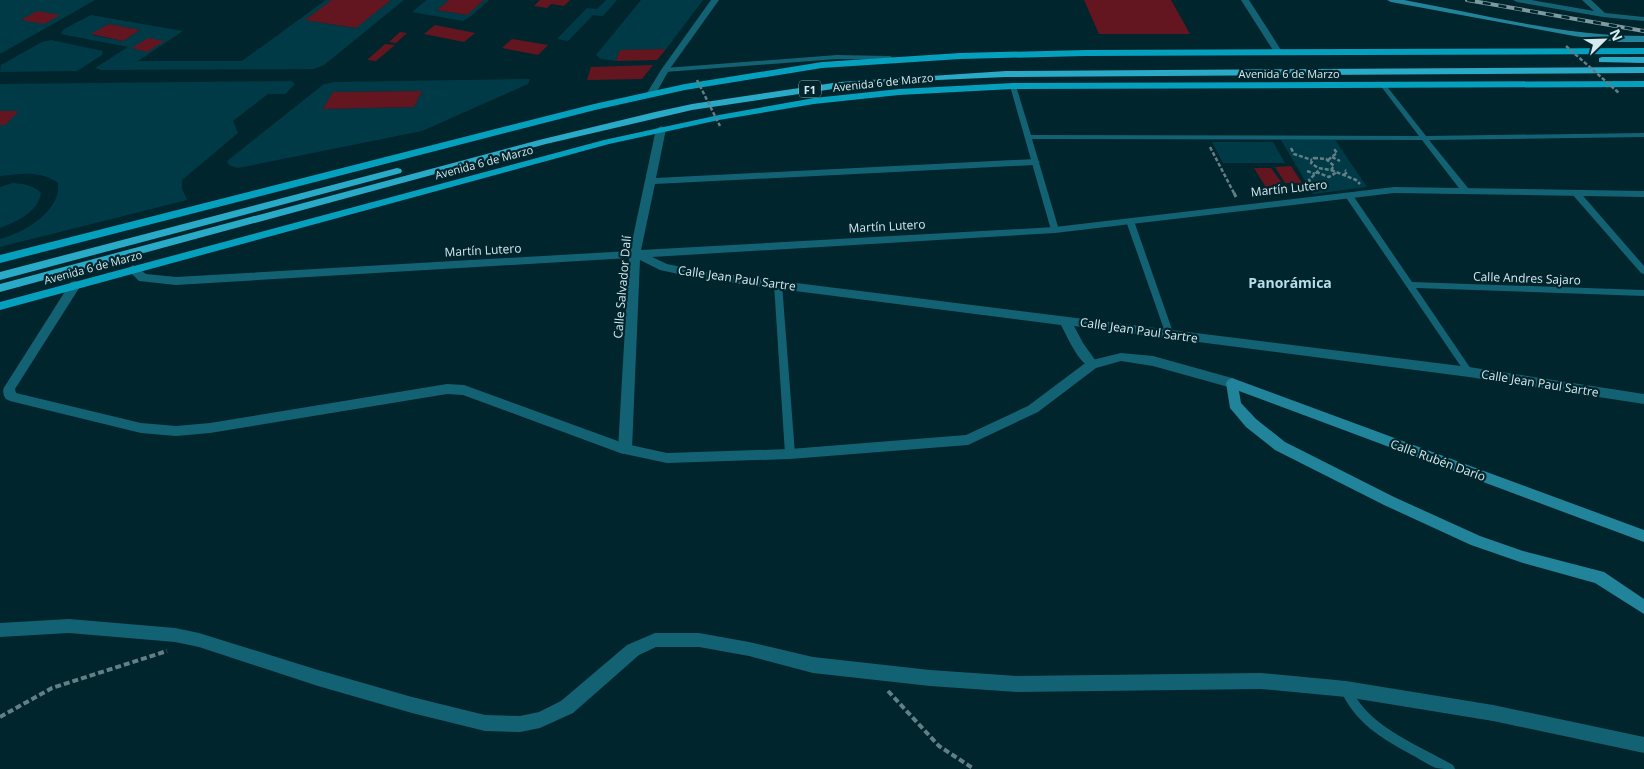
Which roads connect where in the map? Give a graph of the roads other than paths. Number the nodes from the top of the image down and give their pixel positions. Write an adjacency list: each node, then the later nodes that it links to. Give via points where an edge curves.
1 (715, 0): 13 (street)
2 (1245, 0): 10 (street)
3 (1391, 0): 8 (main road, via 1574,34)
4 (1517, 0): 6 (street)
5 (1586, 0): 6 (street)
6 (1603, 15): 7 (street)
7 (1644, 19)
8 (1644, 39)
9 (1644, 52): 10 (main road, Avenida 6 de Marzo)
10 (1279, 53): 11 (main road, Avenida 6 de Marzo, via 1015,54)
11 (905, 59): 13 (lane, via 837,57); 18 (main road, Avenida 6 de Marzo, via 822,65)
12 (1644, 60): 35 (highway, Avenida 6 de Marzo / F1, via 1049,65 938,68 842,76 747,89 547,132)
13 (665, 70): 18 (street)
14 (1644, 70): 39 (highway, Avenida 6 de Marzo / F1, via 1006,74 840,85 692,107 543,142)
15 (1644, 84): 16 (main road, Avenida 6 de Marzo)
16 (1383, 85): 17 (main road, Avenida 6 de Marzo); 22 (lane)
17 (1013, 86): 19 (main road, Avenida 6 de Marzo, via 787,105); 21 (lane)
18 (652, 93): 32 (main road, Avenida 6 de Marzo)
19 (661, 129): 24 (street, Calle Salvador Dalí); 33 (main road, Avenida 6 de Marzo)
20 (1644, 135): 22 (lane)
21 (1028, 137): 22 (lane); 23 (lane)
22 (1426, 138): 25 (lane)
23 (1035, 162): 24 (street); 30 (lane)
24 (649, 180): 31 (street, Calle Salvador Dalí)
25 (1465, 190): 26 (street, Martín Lutero); 28 (street, Martín Lutero, via 1394,190)
26 (1575, 192): 27 (street, Martín Lutero); 34 (lane)
27 (1644, 194)
28 (1349, 196): 29 (street, Martín Lutero); 38 (lane)
29 (1130, 221): 30 (street, Martín Lutero); 43 (lane)
30 (1055, 230): 31 (street, Martín Lutero)
31 (636, 254): 33 (street, Martín Lutero, via 176,281 143,278); 36 (street, Calle Jean Paul Sartre, via 664,267); 48 (street, Calle Salvador Dalí)
32 (0, 259)
33 (133, 270): 37 (main road, Avenida 6 de Marzo)
34 (1644, 270)
35 (0, 276)
36 (778, 284): 42 (street, Calle Jean Paul Sartre); 49 (lane)
37 (75, 285): 41 (main road, Avenida 6 de Marzo); 48 (street, via 9,389 10,396 141,428 176,430 210,428 447,389 464,390)
38 (1409, 285): 40 (lane, Calle Andres Sajaro); 45 (lane)
39 (0, 288)
40 (1644, 293)
41 (0, 306)
42 (1065, 321): 43 (street, Calle Jean Paul Sartre); 44 (street)
43 (1170, 335): 45 (street, Calle Jean Paul Sartre)
44 (1092, 364): 46 (street, via 1121,357 1153,360); 49 (street, via 1033,409 968,440)
45 (1469, 372): 47 (street, Calle Jean Paul Sartre)
46 (1232, 383): 50 (main road, Calle Rubén Darío); 51 (main road, via 1235,404 1251,423 1280,446 1476,541 1599,577)
47 (1644, 399)
48 (626, 448): 49 (street, via 667,458)
49 (790, 454)
50 (1644, 536)
51 (1644, 607)
52 (0, 630): 53 (street, via 69,626 175,635 485,723 520,724 540,720 567,707 616,663 654,640 699,640 813,665 1016,684 1261,681)
53 (1346, 689): 54 (street, via 1493,713); 55 (lane, via 1367,721)
54 (1644, 745)
55 (1450, 769)

